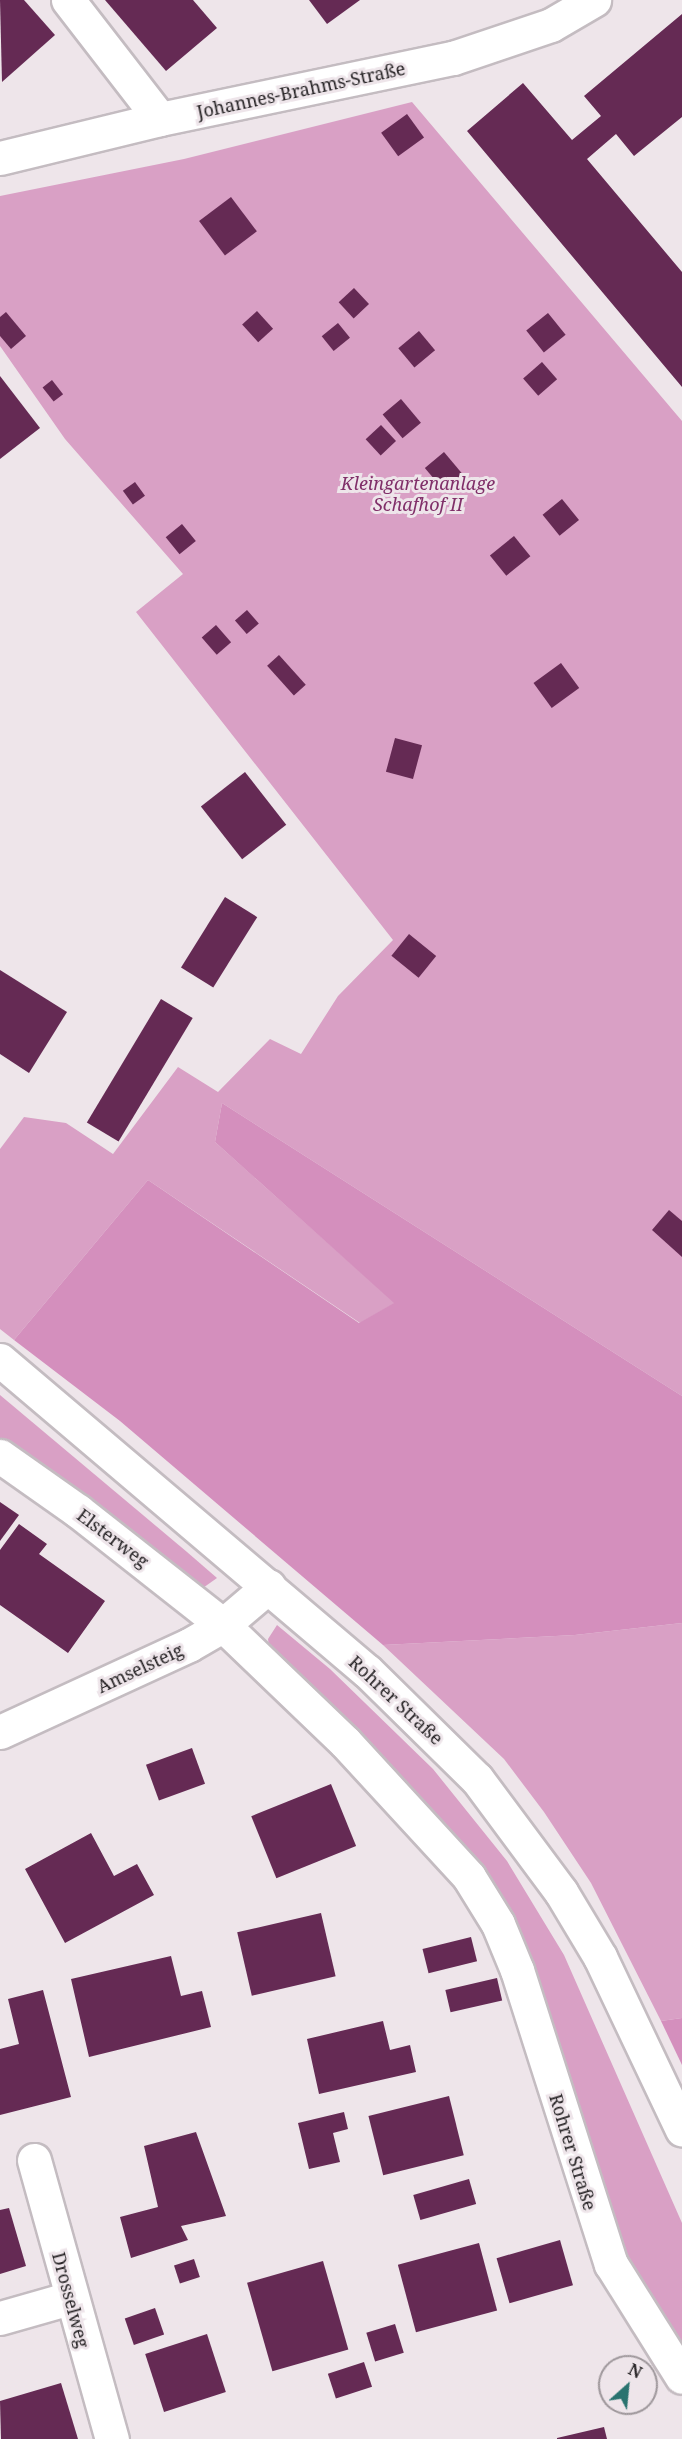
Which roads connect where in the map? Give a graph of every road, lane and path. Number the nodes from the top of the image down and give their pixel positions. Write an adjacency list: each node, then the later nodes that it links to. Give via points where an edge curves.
1 (68, 0): 3 (street)
2 (594, 0): 3 (street, Johannes-Brahms-Straße, via 551,25 453,58 271,99)
3 (160, 119): 4 (street, Johannes-Brahms-Straße)
4 (0, 158)
5 (0, 1360): 7 (street, Rohrer Straße)
6 (0, 1456): 8 (street, Elsterweg)
7 (269, 1586): 8 (street, Amselsteig); 10 (street, Rohrer Straße, via 428,1727 512,1824 561,1892 600,1957)
8 (223, 1625): 9 (street, Amselsteig, via 189,1645); 14 (street, Rohrer Straße, via 409,1808 469,1877 498,1924 606,2254 642,2320)
9 (0, 1732)
10 (682, 2130)
11 (34, 2160): 12 (street, Drosselweg)
12 (70, 2298): 13 (street); 15 (street, Drosselweg)
13 (0, 2318)
14 (682, 2377)
15 (112, 2439)

